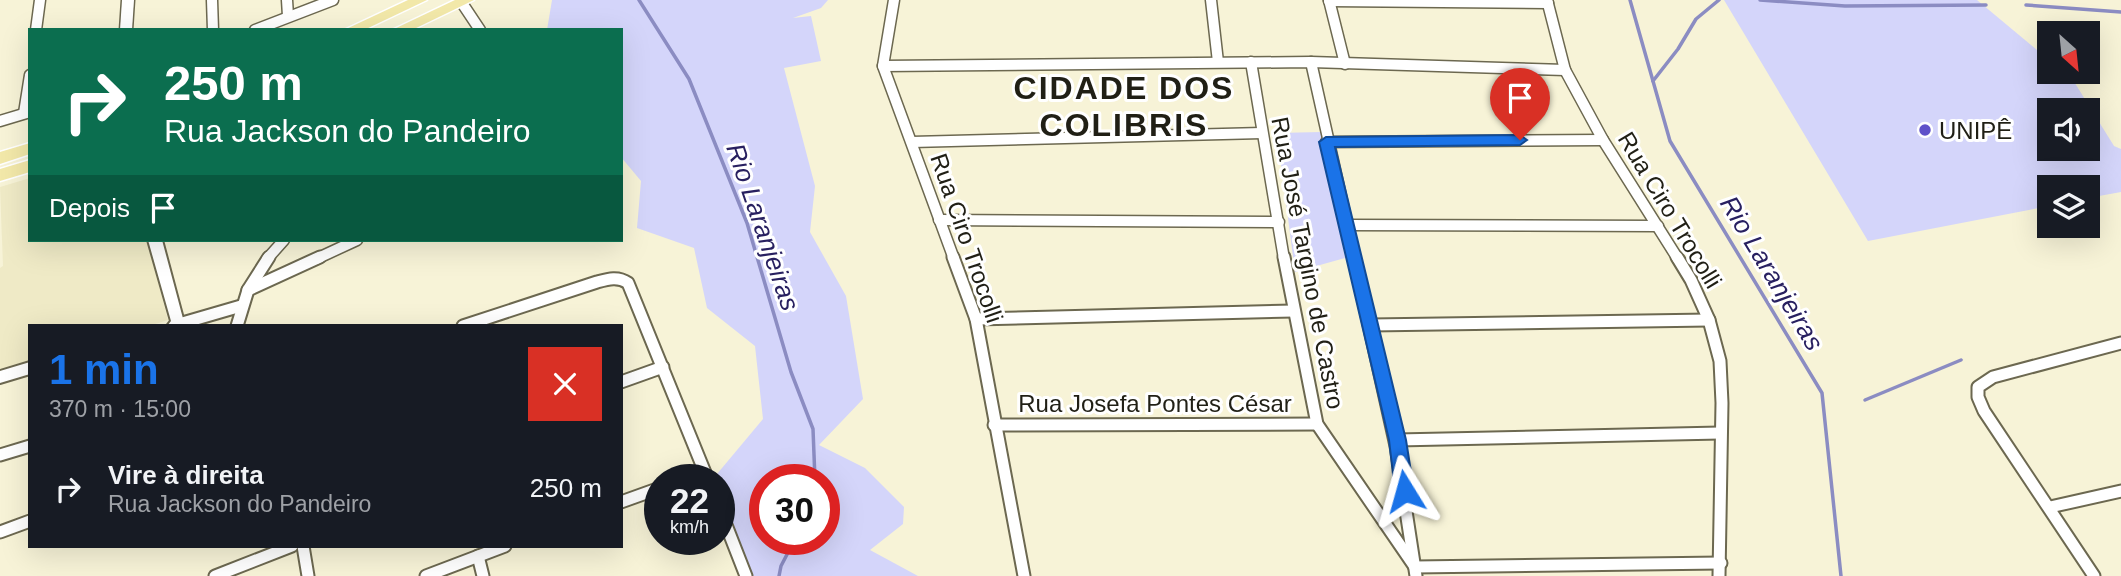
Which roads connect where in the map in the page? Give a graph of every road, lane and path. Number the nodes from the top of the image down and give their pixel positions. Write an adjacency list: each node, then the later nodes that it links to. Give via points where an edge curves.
1 (40, 0): 13 (street)
2 (128, 0): 14 (main road)
3 (212, 0): 15 (street)
4 (287, 0): 12 (street)
5 (333, 0): 12 (street)
6 (420, 0): 17 (main road)
7 (894, 0): 24 (street)
8 (1211, 0): 20 (street)
9 (1329, 0): 11 (street); 23 (street)
10 (465, 1): 18 (main road); 19 (street)
11 (1548, 1): 25 (street, Rua Ciro Trocolli)
12 (288, 16): 16 (street)
13 (36, 28)
14 (126, 28)
15 (213, 28)
16 (260, 28)
17 (356, 28)
18 (404, 28)
19 (479, 28)
20 (1218, 62): 21 (street); 24 (street)
21 (1251, 62): 22 (street); 28 (street, Rua José Targino de Castro)
22 (1311, 62): 23 (street); 31 (street)
23 (1345, 64): 25 (street)
24 (883, 66): 30 (street, Rua Ciro Trocolli)
25 (1565, 70): 29 (street, Rua Ciro Trocolli)
26 (27, 112): 27 (street)
27 (0, 121)
28 (1262, 133): 30 (street); 37 (street, Rua José Targino de Castro)
29 (1603, 140): 31 (street); 39 (street, Rua Ciro Trocolli)
30 (912, 142): 36 (street, Rua Ciro Trocolli)
31 (1326, 142): 38 (street)
32 (28, 149): 33 (main road)
33 (0, 158)
34 (28, 167): 35 (main road)
35 (0, 175)
36 (939, 220): 37 (street); 46 (street, Rua Ciro Trocolli)
37 (1279, 222): 45 (street, Rua José Targino de Castro)
38 (1345, 225): 39 (street); 52 (street)
39 (1658, 226): 47 (street, Rua Ciro Trocolli)
40 (155, 242): 48 (street)
41 (282, 242): 43 (street)
42 (337, 244): 43 (street)
43 (248, 289): 44 (street)
44 (241, 306): 49 (street); 50 (street)
45 (1293, 311): 46 (street); 58 (street, Rua José Targino de Castro)
46 (976, 319): 59 (street, Rua Ciro Trocolli)
47 (1709, 320): 52 (street); 60 (street, Rua Ciro Trocolli, via 1720,361)
48 (176, 324)
49 (179, 324)
50 (237, 324)
51 (469, 324): 54 (street, via 597,282 623,279)
52 (1371, 325): 61 (street)
53 (2121, 343): 68 (street, via 1993,377 1978,387 1984,411)
54 (663, 367): 57 (street); 64 (street)
55 (28, 369): 56 (street)
56 (0, 377)
57 (623, 381)
58 (1317, 424): 59 (street, Rua Josefa Pontes César); 77 (street, Rua José Targino de Castro)
59 (994, 425): 83 (street, Rua Ciro Trocolli)
60 (1720, 433): 61 (street); 76 (street, Rua Ciro Trocolli)
61 (1397, 440): 77 (street)
62 (28, 447): 63 (street)
63 (0, 455)
64 (702, 464)
65 (2121, 491): 68 (street)
66 (644, 494): 67 (street)
67 (623, 501)
68 (2050, 508): 84 (street)
69 (28, 522): 70 (street)
70 (0, 532)
71 (735, 547): 78 (street)
72 (287, 548): 79 (street)
73 (303, 548): 80 (street)
74 (500, 548): 75 (street)
75 (478, 556): 81 (street); 82 (street)
76 (1720, 570): 77 (street)
77 (1416, 571)
78 (746, 574)
79 (215, 576)
80 (308, 576)
81 (425, 576)
82 (483, 576)
83 (1024, 576)
84 (2094, 576)

